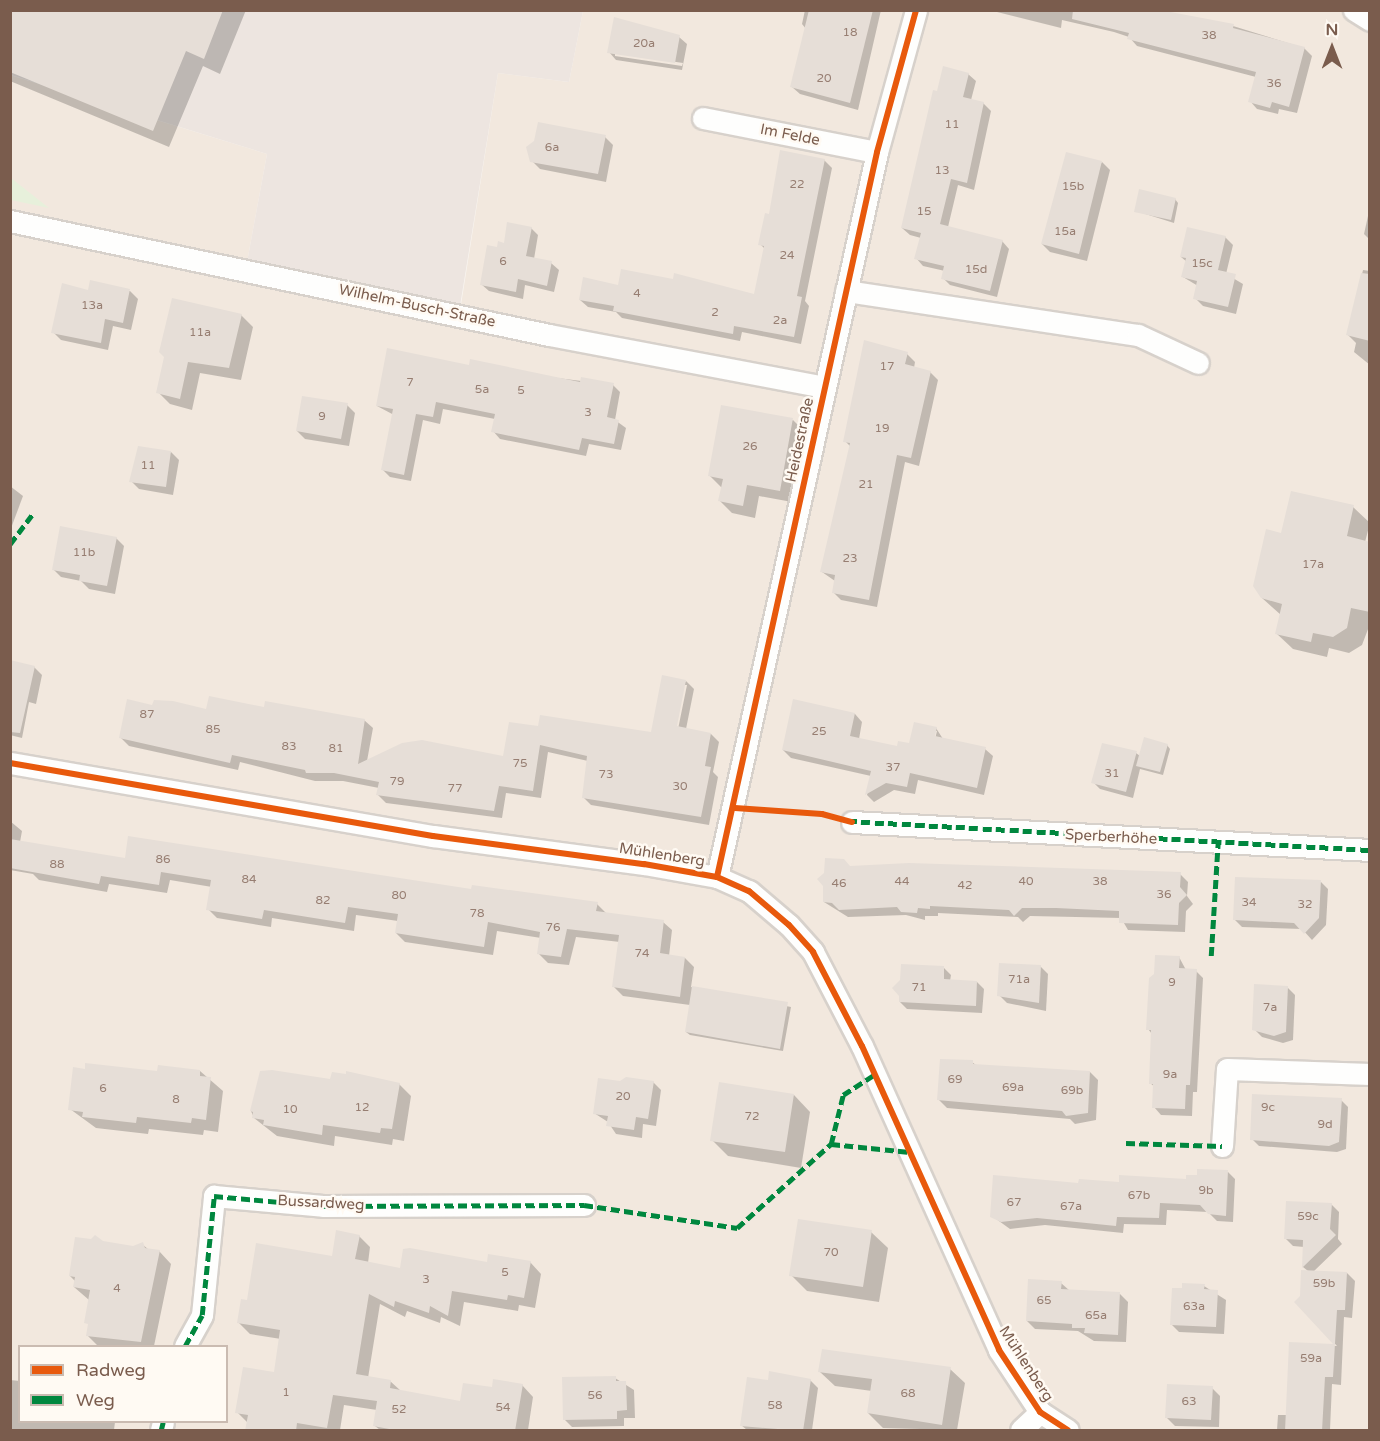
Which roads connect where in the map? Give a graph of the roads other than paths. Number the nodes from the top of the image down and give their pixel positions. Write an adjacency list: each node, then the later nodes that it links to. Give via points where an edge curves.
1 (916, 10): 5 (street, Heidestraße)
2 (1354, 10): 3 (street)
3 (1370, 20)
4 (703, 118): 5 (street, Im Felde)
5 (877, 152): 7 (street, Heidestraße)
6 (10, 221): 9 (street, Wilhelm-Busch-Straße, via 549,335)
7 (846, 291): 8 (street, via 1138,335); 9 (street, Heidestraße)
8 (1198, 363)
9 (824, 387): 13 (street, Heidestraße)
10 (10, 764): 13 (street, Mühlenberg, via 421,835)
11 (852, 822): 12 (street, Sperberhöhe)
12 (1370, 850)
13 (717, 877): 18 (street, Mühlenberg, via 749,891 813,952 862,1046 999,1350)
14 (1370, 1074): 15 (street, via 1227,1069)
15 (1222, 1146)
16 (584, 1205): 17 (street, Bussardweg, via 323,1206 214,1196 202,1315)
17 (185, 1345)
18 (1040, 1412): 19 (street); 20 (street, Mühlenberg)
19 (1021, 1431)
20 (1068, 1431)

